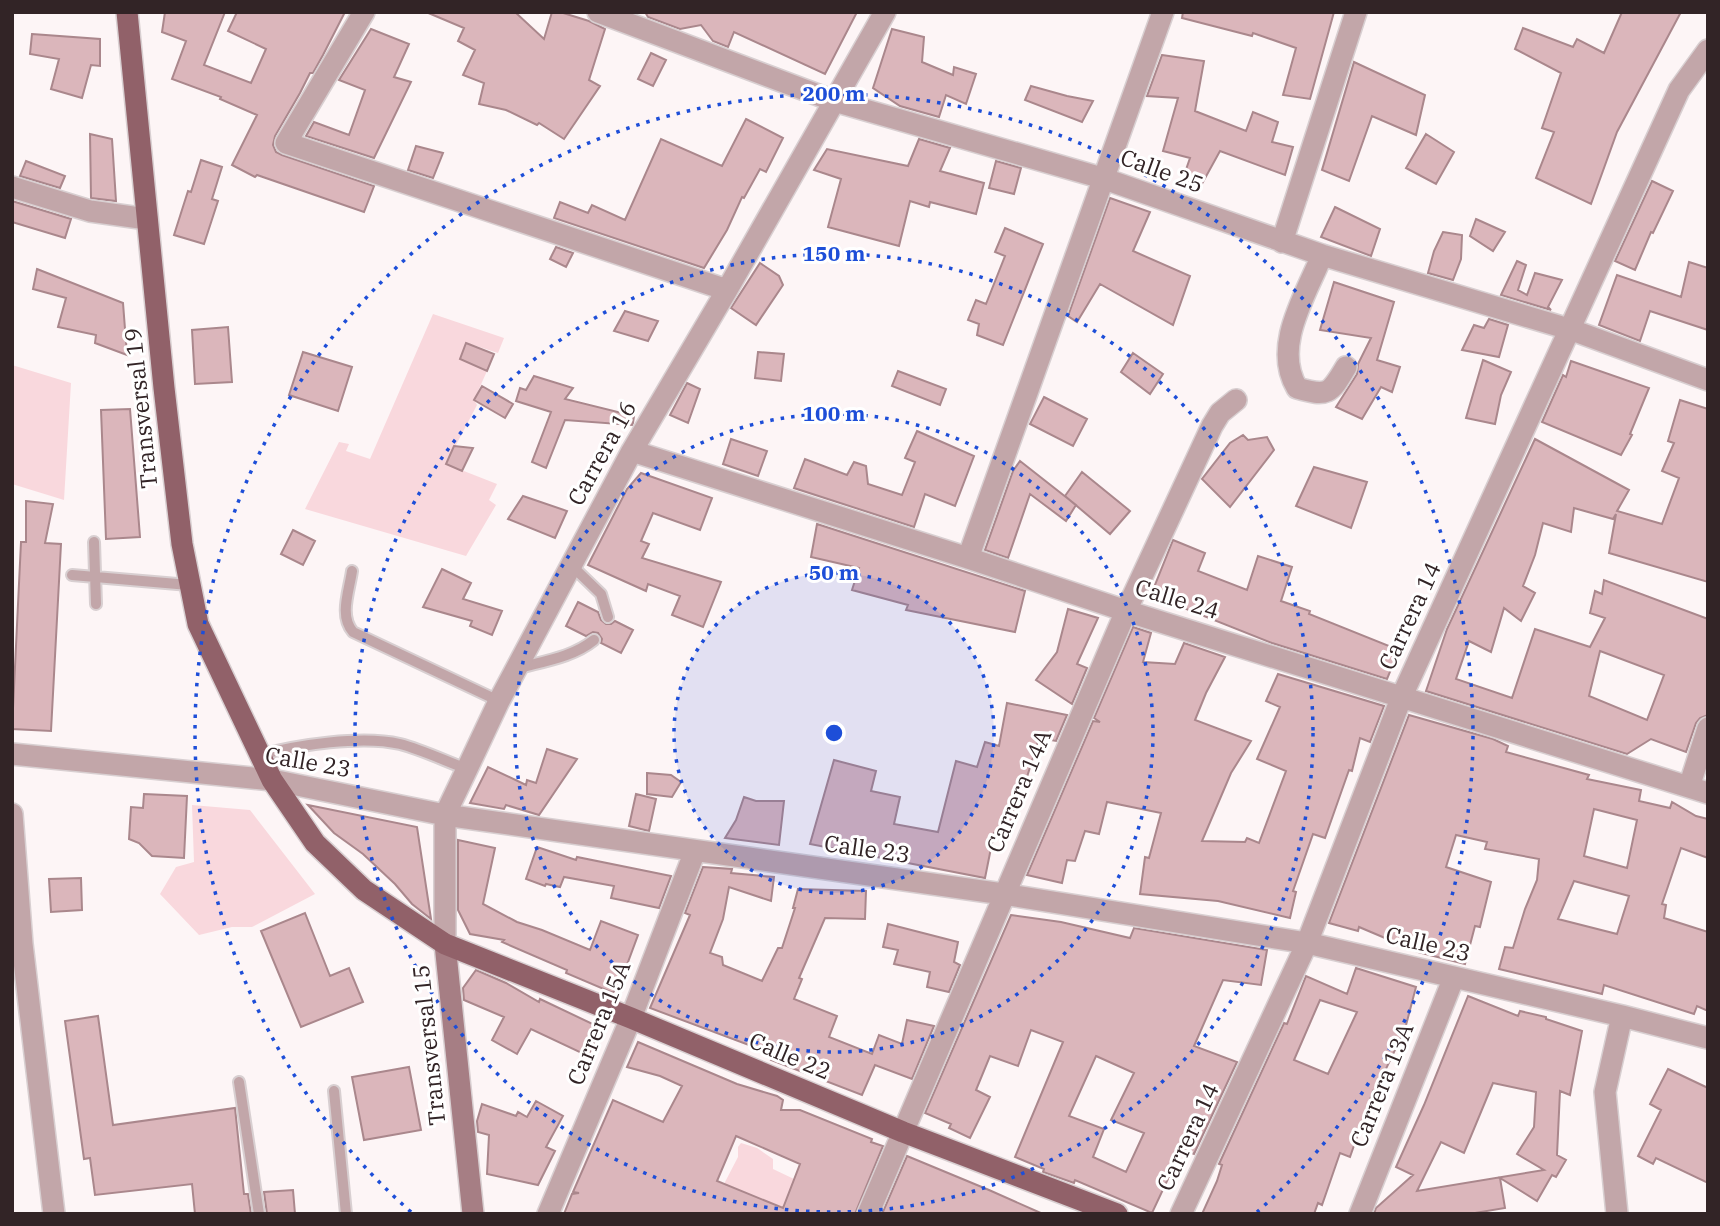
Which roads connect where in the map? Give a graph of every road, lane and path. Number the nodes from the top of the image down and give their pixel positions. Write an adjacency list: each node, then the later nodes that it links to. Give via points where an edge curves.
1 (127, 12): 11 (main road, Transversal 19)
2 (364, 12): 14 (street, via 286,143)
3 (598, 12): 8 (street, Calle 25)
4 (885, 12): 8 (street, Carrera 16)
5 (1163, 12): 9 (street)
6 (1356, 12): 12 (street)
7 (1708, 50): 15 (street, Carrera 14, via 1679,90)
8 (834, 101): 9 (street, Calle 25); 14 (street, Carrera 16)
9 (1102, 178): 12 (street, Calle 25); 21 (street)
10 (12, 187): 11 (street, via 90,211)
11 (148, 219): 26 (main road, Transversal 19)
12 (1282, 242): 13 (street, Calle 25)
13 (1322, 256): 15 (street, Calle 25); 16 (street, via 1290,335 1290,376 1297,388 1328,393)
14 (727, 290): 19 (street, Carrera 16)
15 (1572, 330): 17 (street, Calle 25); 32 (street, Carrera 14)
16 (1346, 367)
17 (1708, 380)
18 (1236, 400): 28 (street, Carrera 14A, via 1212,426)
19 (632, 451): 21 (street, Calle 24); 22 (street, Carrera 16)
20 (94, 542): 25 (lane)
21 (968, 558): 28 (street, Calle 24)
22 (571, 565): 29 (lane, via 601,594); 31 (street, Carrera 16)
23 (352, 571): 33 (lane, via 345,611 346,624 353,632)
24 (72, 575): 25 (lane)
25 (95, 577): 26 (lane); 27 (lane)
26 (189, 585): 36 (main road, Transversal 19, via 198,624)
27 (96, 604)
28 (1126, 611): 32 (street, Calle 24); 43 (street, Carrera 14A)
29 (608, 617)
30 (594, 640): 31 (lane, via 563,656)
31 (516, 668): 33 (street, Carrera 16)
32 (1402, 696): 39 (street, Calle 24); 44 (street, Carrera 14)
33 (499, 701): 37 (street, Carrera 16)
34 (1708, 728): 39 (street)
35 (12, 754): 38 (street, Calle 23)
36 (260, 755): 37 (lane, via 288,747 378,741 401,744); 38 (main road, Transversal 19)
37 (467, 769): 41 (street, Carrera 16)
38 (272, 780): 41 (street, Calle 23); 46 (main road, Transversal 15, via 315,843 365,890)
39 (1698, 790)
40 (12, 814): 45 (street)
41 (445, 815): 42 (street, Calle 23); 46 (street, Carrera 16)
42 (695, 851): 43 (street, Calle 23); 49 (street, Carrera 15A)
43 (1003, 894): 44 (street, Calle 23); 53 (street, Carrera 14A)
44 (1307, 943): 47 (street, Calle 23); 61 (street, Carrera 14)
45 (17, 944): 54 (street)
46 (445, 944): 49 (main road, Calle 22); 57 (street, Transversal 15)
47 (1454, 976): 48 (street, Calle 23); 62 (street, Carrera 13A)
48 (1622, 1016): 50 (street, Calle 23); 63 (street, via 1605,1092)
49 (631, 1018): 53 (main road, Calle 22); 58 (street, Carrera 15A)
50 (1708, 1038)
51 (239, 1082): 55 (lane)
52 (334, 1091): 56 (lane)
53 (903, 1132): 59 (street, Carrera 14A); 60 (main road, Calle 22)
54 (54, 1214)
55 (259, 1214)
56 (346, 1214)
57 (473, 1214)
58 (548, 1214)
59 (868, 1214)
60 (1117, 1214)
61 (1181, 1214)
62 (1360, 1214)
63 (1617, 1214)

